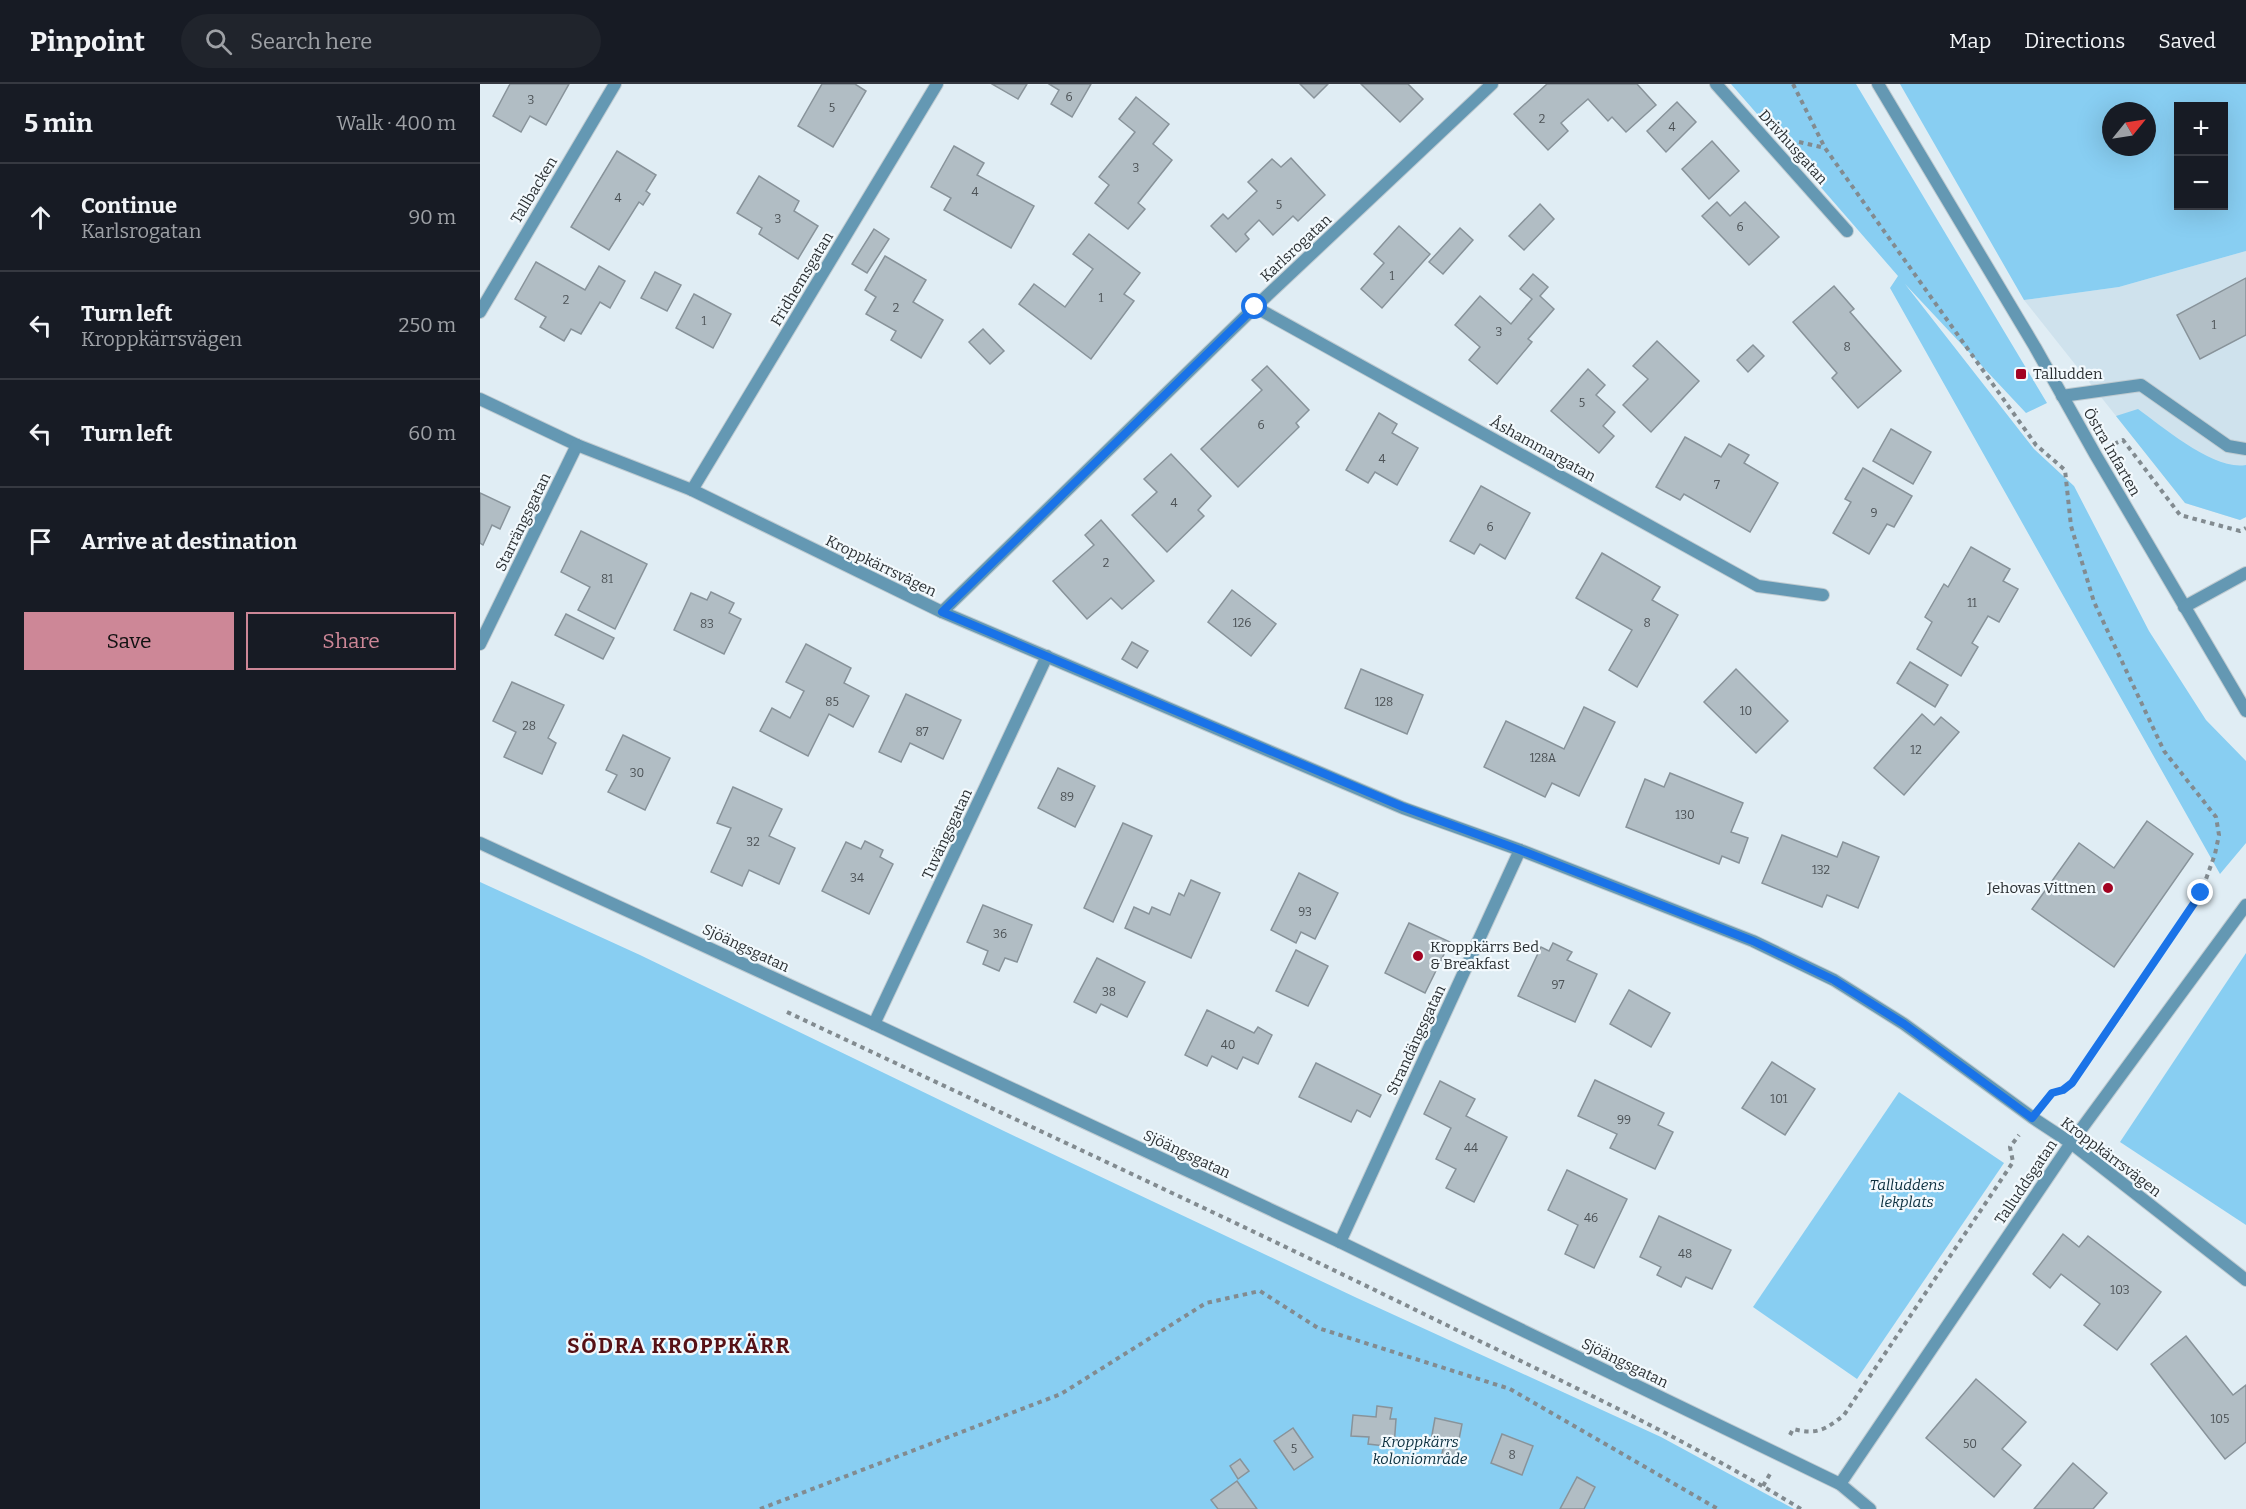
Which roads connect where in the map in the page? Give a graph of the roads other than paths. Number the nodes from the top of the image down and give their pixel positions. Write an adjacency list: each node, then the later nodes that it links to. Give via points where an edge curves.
1 (615, 84): 8 (street, Tallbacken)
2 (937, 84): 13 (street, Fridhemsgatan)
3 (1492, 84): 7 (street, Karlsrogatan)
4 (1716, 84): 6 (street, Drivhusgatan)
5 (1878, 84): 9 (street, Östra Infarten)
6 (1847, 231)
7 (1255, 307): 15 (street, Åshammargatan, via 1758,586); 17 (street, Karlsrogatan)
8 (480, 312)
9 (2062, 396): 12 (street, via 2141,385 2228,446); 16 (street, Östra Infarten)
10 (480, 399): 11 (street, Kroppkärrsvägen)
11 (577, 445): 13 (street, Kroppkärrsvägen); 18 (street, Starrängsgatan)
12 (2246, 449)
13 (692, 490): 17 (street, Kroppkärrsvägen)
14 (2246, 573): 16 (street)
15 (1823, 595)
16 (2184, 607): 20 (street, Östra Infarten)
17 (942, 612): 19 (street, Kroppkärrsvägen)
18 (480, 644)
19 (1047, 656): 22 (street, Kroppkärrsvägen, via 1403,807); 24 (street, Tuvängsgatan)
20 (2246, 711)
21 (480, 843): 24 (street, Sjöängsgatan)
22 (1520, 850): 25 (street, Kroppkärrsvägen, via 1753,941 1834,980 1904,1024); 26 (street, Strandängsgatan)
23 (2246, 905): 25 (street, Talluddsgatan)
24 (874, 1024): 26 (street, Sjöängsgatan)
25 (2071, 1143): 27 (street, Kroppkärrsvägen); 28 (street, Talluddsgatan)
26 (1340, 1242): 28 (street, Sjöängsgatan)
27 (2246, 1280)
28 (1840, 1484): 29 (street, Sjöängsgatan)
29 (1870, 1509)

